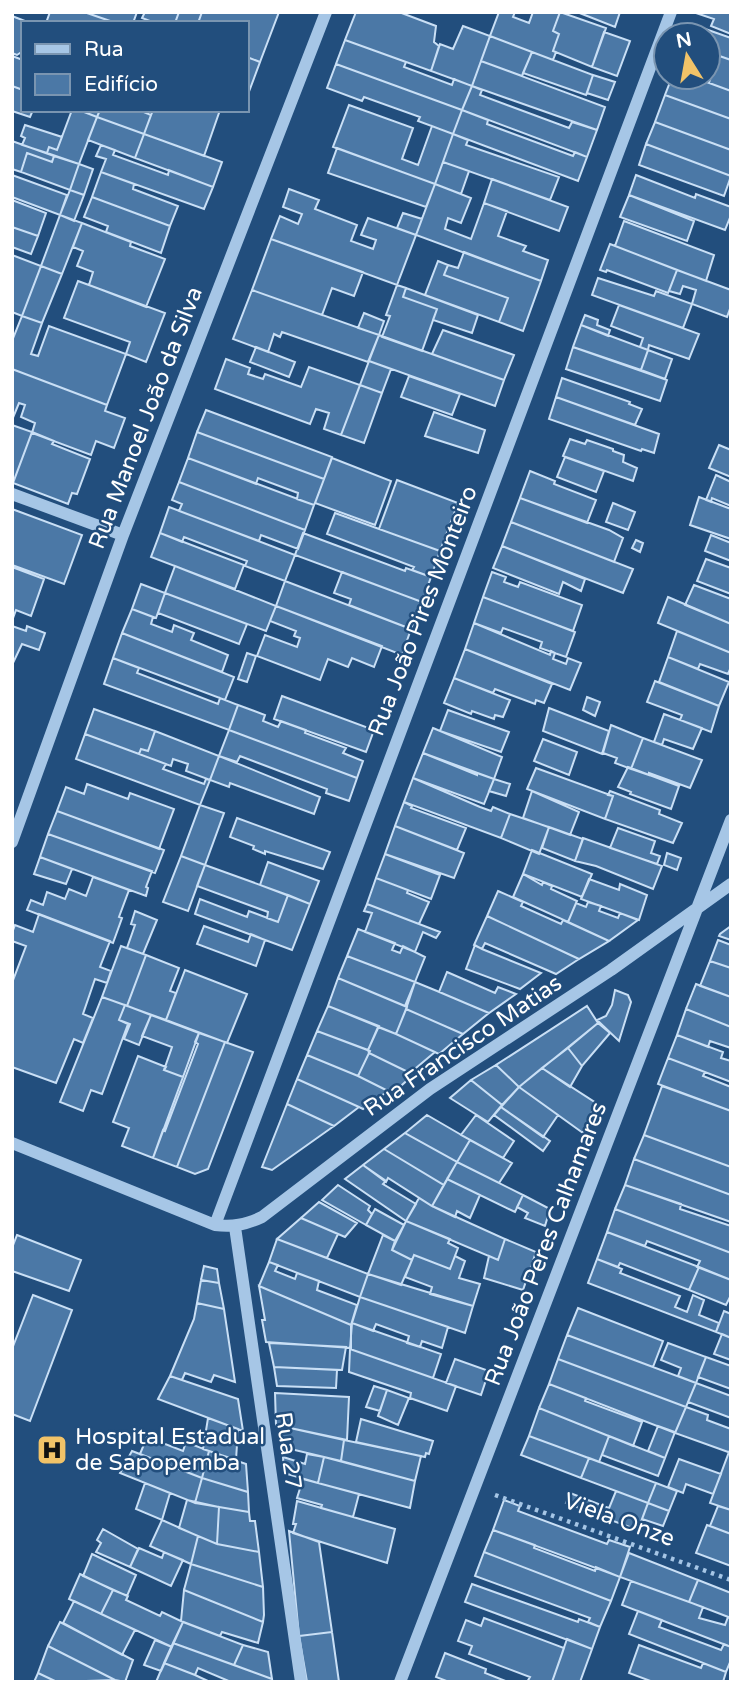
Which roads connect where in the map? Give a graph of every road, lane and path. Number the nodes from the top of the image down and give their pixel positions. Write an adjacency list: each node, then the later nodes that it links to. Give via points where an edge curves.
1 (326, 12): 4 (street, Rua Manoel João da Silva)
2 (671, 12): 10 (street, Rua João Pires Monteiro)
3 (12, 494): 4 (street)
4 (123, 535): 6 (street, Rua Manoel João da Silva)
5 (731, 821): 8 (street, Rua João Peres Calhamares)
6 (12, 842)
7 (731, 884): 8 (street, Rua Francisco Matias)
8 (699, 907): 11 (street, Rua Francisco Matias, via 611,971 430,1089 261,1217); 15 (street, Rua João Peres Calhamares)
9 (12, 1143): 10 (street, Rua Francisco Matias)
10 (215, 1225): 11 (street, Rua Francisco Matias)
11 (234, 1227): 14 (street, Rua 27)
12 (495, 1494): 13 (path, Viela Onze)
13 (731, 1580)
14 (301, 1682)
15 (400, 1682)

